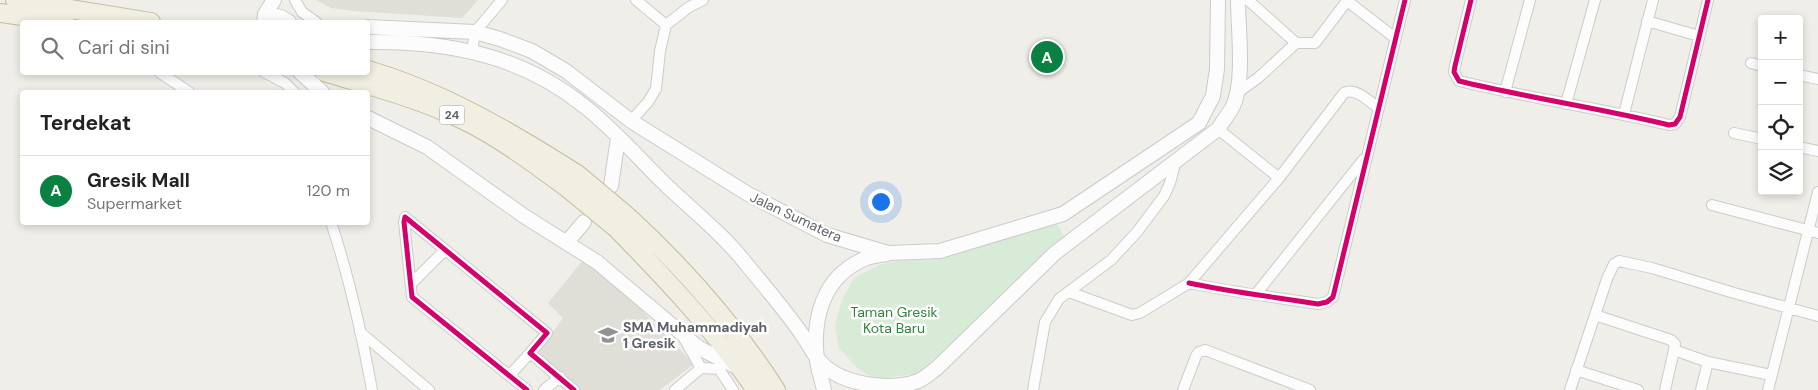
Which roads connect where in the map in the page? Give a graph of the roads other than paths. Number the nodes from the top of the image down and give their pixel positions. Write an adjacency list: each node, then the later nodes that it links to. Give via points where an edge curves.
1 (261, 0): 19 (main road)
2 (274, 0): 19 (main road)
3 (295, 0): 23 (street, via 302,12)
4 (502, 0): 27 (street)
5 (636, 0): 25 (street)
6 (703, 0): 25 (street)
7 (1218, 0): 61 (main road, Jalan Sumatera, via 1217,69 1213,96 1199,123)
8 (1238, 0): 44 (main road, via 1240,70)
9 (1248, 0): 31 (street)
10 (1347, 0): 29 (street); 31 (street, via 1315,43)
11 (1405, 0): 29 (street)
12 (1471, 0): 43 (street, via 1454,72 1459,81)
13 (1530, 0): 43 (street)
14 (1595, 0): 45 (street)
15 (1653, 0): 24 (street)
16 (1708, 0): 28 (street)
17 (24, 6): 18 (highway); 20 (highway); 21 (highway)
18 (0, 13)
19 (265, 18): 22 (main road, via 281,17)
20 (60, 20)
21 (135, 20)
22 (286, 20)
23 (313, 20)
24 (1647, 21): 28 (street); 47 (street)
25 (666, 25): 49 (street, via 656,89)
26 (370, 27): 27 (main road, Jalan Sumatera)
27 (475, 32): 32 (street); 49 (main road, Jalan Sumatera, via 532,52 566,71)
28 (1699, 36): 47 (street, via 1680,117 1675,124)
29 (1396, 38): 46 (street)
30 (370, 42): 32 (main road, via 431,44)
31 (1296, 43): 44 (street)
32 (472, 51): 52 (main road, via 513,64 544,79 584,106)
33 (370, 71): 59 (highway, 24, via 402,80 469,110 539,150)
34 (164, 75): 40 (street)
35 (270, 75): 41 (street)
36 (303, 75): 42 (main road)
37 (335, 75): 59 (highway, 24, via 398,93 462,119)
38 (1803, 76): 39 (street)
39 (1818, 79)
40 (186, 90)
41 (292, 90)
42 (320, 90)
43 (1505, 92): 45 (street)
44 (1237, 93): 50 (main road, via 1234,105)
45 (1566, 104): 47 (street)
46 (1378, 108): 56 (street); 58 (street, via 1354,91 1344,93)
47 (1624, 114)
48 (370, 119): 69 (main road, via 427,147 524,216)
49 (631, 121): 71 (main road, Jalan Sumatera, via 748,194 827,235)
50 (1218, 128): 57 (main road); 58 (street)
51 (1734, 133): 53 (street)
52 (618, 138): 60 (main road); 83 (main road, via 740,256 804,336)
53 (1758, 138)
54 (1803, 148): 55 (street)
55 (1818, 151)
56 (1366, 157): 75 (street); 75 (street, via 1333,297 1318,304)
57 (1176, 160): 64 (main road); 74 (street, via 1164,196 1137,232 1111,260)
58 (1279, 178): 72 (street)
59 (572, 181): 66 (highway, 24, bridge)
60 (611, 186)
61 (1101, 190): 64 (main road); 71 (main road, Jalan Sumatera, via 1063,214 940,251)
62 (1818, 192): 68 (street)
63 (1712, 205): 68 (street)
64 (1112, 208): 86 (main road, via 1055,253)
65 (584, 222): 69 (main road)
66 (621, 222): 87 (highway, 24, via 655,269); 101 (highway, 24, via 678,266 760,364)
67 (332, 225): 79 (street)
68 (1813, 232): 76 (street)
69 (567, 242): 80 (main road, via 597,262)
70 (445, 250): 73 (street); 73 (street, via 405,217); 82 (street, via 547,333)
71 (888, 253): 83 (main road, via 865,258 846,270 827,289 818,315)
72 (1189, 283): 74 (street, via 1136,315); 75 (street)
73 (411, 284): 89 (street, via 413,298)
74 (1069, 292): 104 (street, via 1059,299 1045,322)
75 (1256, 294)
76 (1788, 307): 77 (street, via 1619,260 1607,279); 78 (street); 90 (street)
77 (1594, 315): 81 (street, via 1672,340); 88 (street)
78 (1818, 316)
79 (360, 332): 93 (street); 94 (street)
80 (683, 337): 85 (street); 87 (main road)
81 (1674, 350): 84 (street); 109 (street)
82 (530, 354): 89 (street); 91 (street)
83 (817, 360): 86 (main road, via 835,373 873,386 896,387 918,381); 102 (main road)
84 (1708, 362): 90 (street); 110 (street)
85 (701, 368): 98 (street); 99 (street, via 719,369)
86 (937, 368): 103 (main road)
87 (742, 370): 100 (highway, 24)
88 (1576, 370): 92 (street); 107 (street)
89 (510, 375): 95 (street)
90 (1771, 375): 111 (street)
91 (560, 377): 96 (street); 97 (street)
92 (1623, 388): 108 (street)
93 (372, 390)
94 (429, 390)
95 (527, 390)
96 (544, 390)
97 (574, 390)
98 (675, 390)
99 (733, 390)
100 (756, 390)
101 (776, 390)
102 (824, 390)
103 (922, 390)
104 (1033, 390)
105 (1183, 390): 106 (street, via 1196,356 1205,350)
106 (1310, 390)
107 (1570, 390)
108 (1638, 390)
109 (1665, 390)
110 (1701, 390)
111 (1768, 390)

